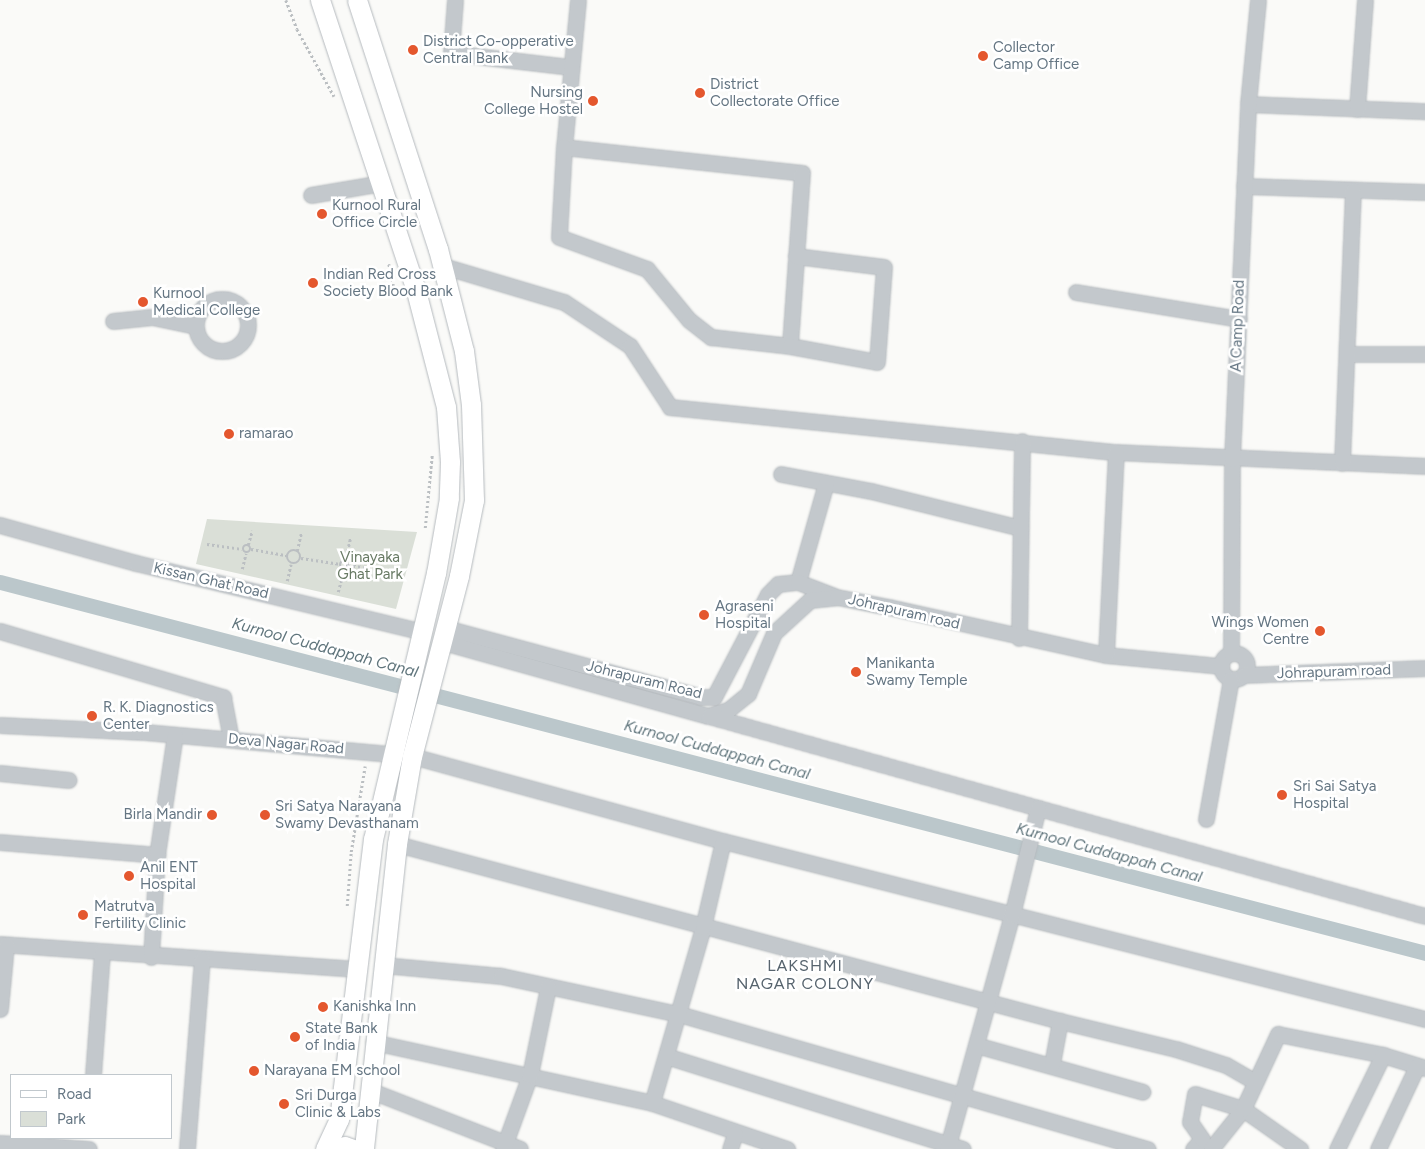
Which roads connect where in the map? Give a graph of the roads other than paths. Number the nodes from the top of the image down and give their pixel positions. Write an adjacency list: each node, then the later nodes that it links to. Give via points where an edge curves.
1 (320, 0): 12 (main road)
2 (357, 0): 18 (main road)
3 (454, 0): 7 (street, via 451,53)
4 (578, 0): 7 (street)
5 (1258, 0): 8 (street, A Camp Road)
6 (1365, 0): 9 (street)
7 (571, 67): 11 (street)
8 (1248, 104): 9 (street); 13 (street, A Camp Road)
9 (1356, 108): 10 (street)
10 (1425, 111)
11 (564, 147): 17 (street, via 802,173); 23 (street, via 559,237 647,269 689,320 711,337)
12 (382, 184): 16 (street); 39 (main road, via 415,287 446,407 449,498)
13 (1244, 186): 14 (street); 20 (street, A Camp Road)
14 (1354, 190): 15 (street); 24 (street)
15 (1425, 192)
16 (311, 195)
17 (796, 256): 23 (street); 23 (street, via 884,267 877,362)
18 (443, 266): 26 (street, via 564,302 630,346 670,407); 40 (main road, via 464,351 470,396 474,500)
19 (1076, 292): 20 (street)
20 (1239, 319): 28 (street, A Camp Road)
21 (113, 321): 22 (street, via 152,317)
22 (196, 326)
23 (790, 346)
24 (1347, 354): 25 (street); 29 (street)
25 (1425, 354)
26 (1022, 441): 27 (street); 34 (street)
27 (1116, 452): 28 (street); 42 (street)
28 (1232, 459): 29 (street); 41 (street, A Camp Road)
29 (1342, 463): 30 (street)
30 (1425, 466)
31 (781, 474): 32 (street)
32 (826, 483): 34 (street); 35 (street)
33 (0, 525): 39 (street, Kissan Ghat Road)
34 (1021, 528): 38 (street)
35 (798, 582): 36 (street, Johrapuram Road); 40 (street, Johrapuram Road, via 778,584 768,594 714,697 701,697)
36 (837, 597): 38 (street, Johrapuram road); 46 (street, Johrapuram road, via 810,600 774,633 748,694 728,710)
37 (0, 631): 49 (street, via 223,697)
38 (1019, 638): 42 (street, Johrapuram road)
39 (421, 639): 50 (main road)
40 (443, 642): 46 (street, Johrapuram road); 51 (main road)
41 (1231, 653): 43 (street); 45 (street, via 1246,659 1248,667)
42 (1106, 655): 43 (street, Johrapuram road)
43 (1221, 666): 45 (street, via 1224,674)
44 (1425, 668): 45 (street, Johrapuram road)
45 (1238, 677): 55 (street)
46 (708, 716): 54 (street)
47 (0, 725): 48 (street, Deva Nagar Road)
48 (175, 735): 49 (street, Deva Nagar Road); 59 (street)
49 (231, 739): 50 (street, Deva Nagar Road)
50 (391, 754): 68 (main road, via 373,839)
51 (412, 756): 56 (street); 58 (main road)
52 (0, 773): 53 (street)
53 (69, 780)
54 (1038, 808): 60 (street); 61 (street)
55 (1206, 819)
56 (723, 841): 60 (street); 62 (street)
57 (0, 842): 59 (street)
58 (397, 844): 62 (street); 67 (main road)
59 (157, 855): 65 (street)
60 (1012, 915): 70 (street); 73 (street)
61 (1425, 916)
62 (703, 927): 70 (street); 72 (street)
63 (3, 944): 64 (street); 71 (street)
64 (102, 952): 65 (street); 81 (street)
65 (151, 957): 66 (street)
66 (202, 960): 68 (street); 94 (street)
67 (383, 965): 69 (street, via 501,976); 75 (main road)
68 (357, 969): 95 (main road, via 339,1119)
69 (548, 987): 72 (street); 82 (street)
70 (989, 1000): 74 (street); 76 (street)
71 (0, 1010)
72 (679, 1014): 78 (street); 86 (street)
73 (1425, 1019)
74 (1060, 1021): 79 (street); 83 (street, via 1176,1049 1226,1065)
75 (373, 1042): 82 (street); 84 (main road)
76 (976, 1045): 79 (street); 86 (street)
77 (1383, 1055): 80 (street); 83 (street, via 1278,1034); 105 (street)
78 (666, 1056): 87 (street); 92 (street)
79 (1052, 1064): 85 (street)
80 (1421, 1067): 106 (street)
81 (93, 1074)
82 (530, 1075): 87 (street); 91 (street)
83 (1256, 1082): 88 (street)
84 (369, 1090): 91 (street); 98 (main road)
85 (1143, 1092)
86 (962, 1095): 92 (street); 101 (street)
87 (652, 1103): 89 (street)
88 (1243, 1109): 102 (street, via 1195,1094 1190,1122 1202,1139); 103 (street); 104 (street)
89 (735, 1134): 99 (street); 100 (street)
90 (0, 1144): 93 (street)
91 (510, 1147)
92 (953, 1148)
93 (88, 1149)
94 (187, 1149)
95 (326, 1149)
96 (336, 1149): 97 (main road, via 345,1146)
97 (353, 1149)
98 (364, 1149)
99 (730, 1149)
100 (787, 1149)
101 (1148, 1149)
102 (1193, 1149)
103 (1211, 1149)
104 (1300, 1149)
105 (1337, 1149)
106 (1378, 1149)

